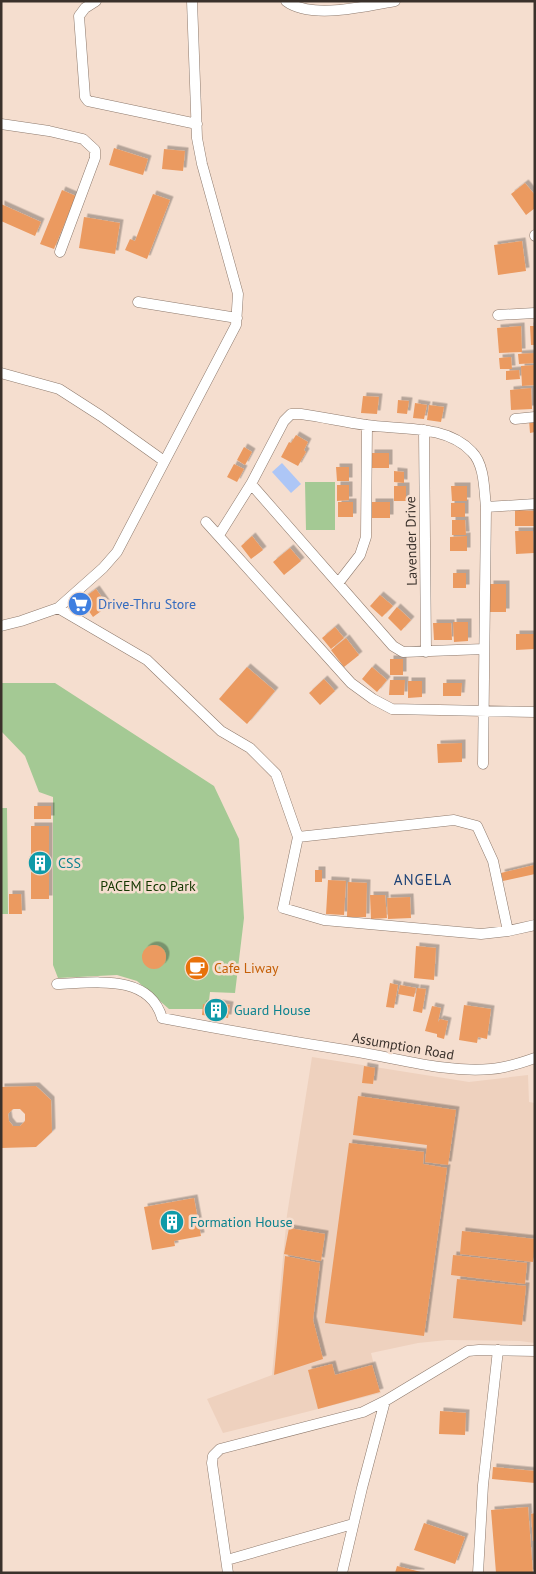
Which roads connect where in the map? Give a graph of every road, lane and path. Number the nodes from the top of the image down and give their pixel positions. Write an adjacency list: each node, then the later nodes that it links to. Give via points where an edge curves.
1 (96, 1): 6 (street, via 79,16 85,97 88,101)
2 (192, 1): 6 (street)
3 (286, 1): 4 (street, via 292,6 311,10 336,10)
4 (395, 1)
5 (1, 124): 7 (street, via 83,140 95,150 95,158)
6 (197, 124): 11 (street, via 202,164 238,294)
7 (60, 252)
8 (138, 302): 11 (street)
9 (535, 313): 10 (street)
10 (498, 315)
11 (237, 318): 17 (street)
12 (1, 373): 17 (street, via 59,389)
13 (535, 417): 14 (street)
14 (515, 419)
15 (367, 425): 16 (street); 18 (street, via 291,414 284,421); 23 (street, via 366,537 360,555)
16 (424, 430): 20 (street, via 442,434 473,452 481,468); 27 (street, Lavender Drive)
17 (164, 461): 24 (street, via 117,552)
18 (251, 484): 22 (street); 23 (street)
19 (535, 504): 20 (street)
20 (486, 507): 26 (street)
21 (206, 522): 22 (street)
22 (219, 535): 28 (street, via 351,683 373,700 392,709)
23 (339, 582): 27 (street, via 393,646 403,652)
24 (58, 608): 25 (street); 31 (street, via 147,660 221,731 250,748 276,774)
25 (1, 626)
26 (484, 648): 27 (street); 28 (street)
27 (426, 652)
28 (484, 711): 29 (street); 30 (street)
29 (535, 712)
30 (483, 764)
31 (298, 837): 33 (street, via 454,820 477,826 493,862); 33 (street, via 283,908 324,920 481,934)
32 (535, 925): 33 (street)
33 (508, 931)
34 (57, 984): 35 (street, Assumption Road, via 124,984 156,1002 162,1018 458,1069 492,1069)
35 (535, 1058)
36 (498, 1350): 37 (street); 38 (street, via 468,1351); 43 (street, via 483,1485)
37 (535, 1351)
38 (385, 1401): 39 (street); 40 (street, via 363,1412 216,1452 212,1462)
39 (353, 1524): 40 (street); 42 (street)
40 (227, 1560): 41 (street)
41 (228, 1573)
42 (342, 1573)
43 (478, 1573)

